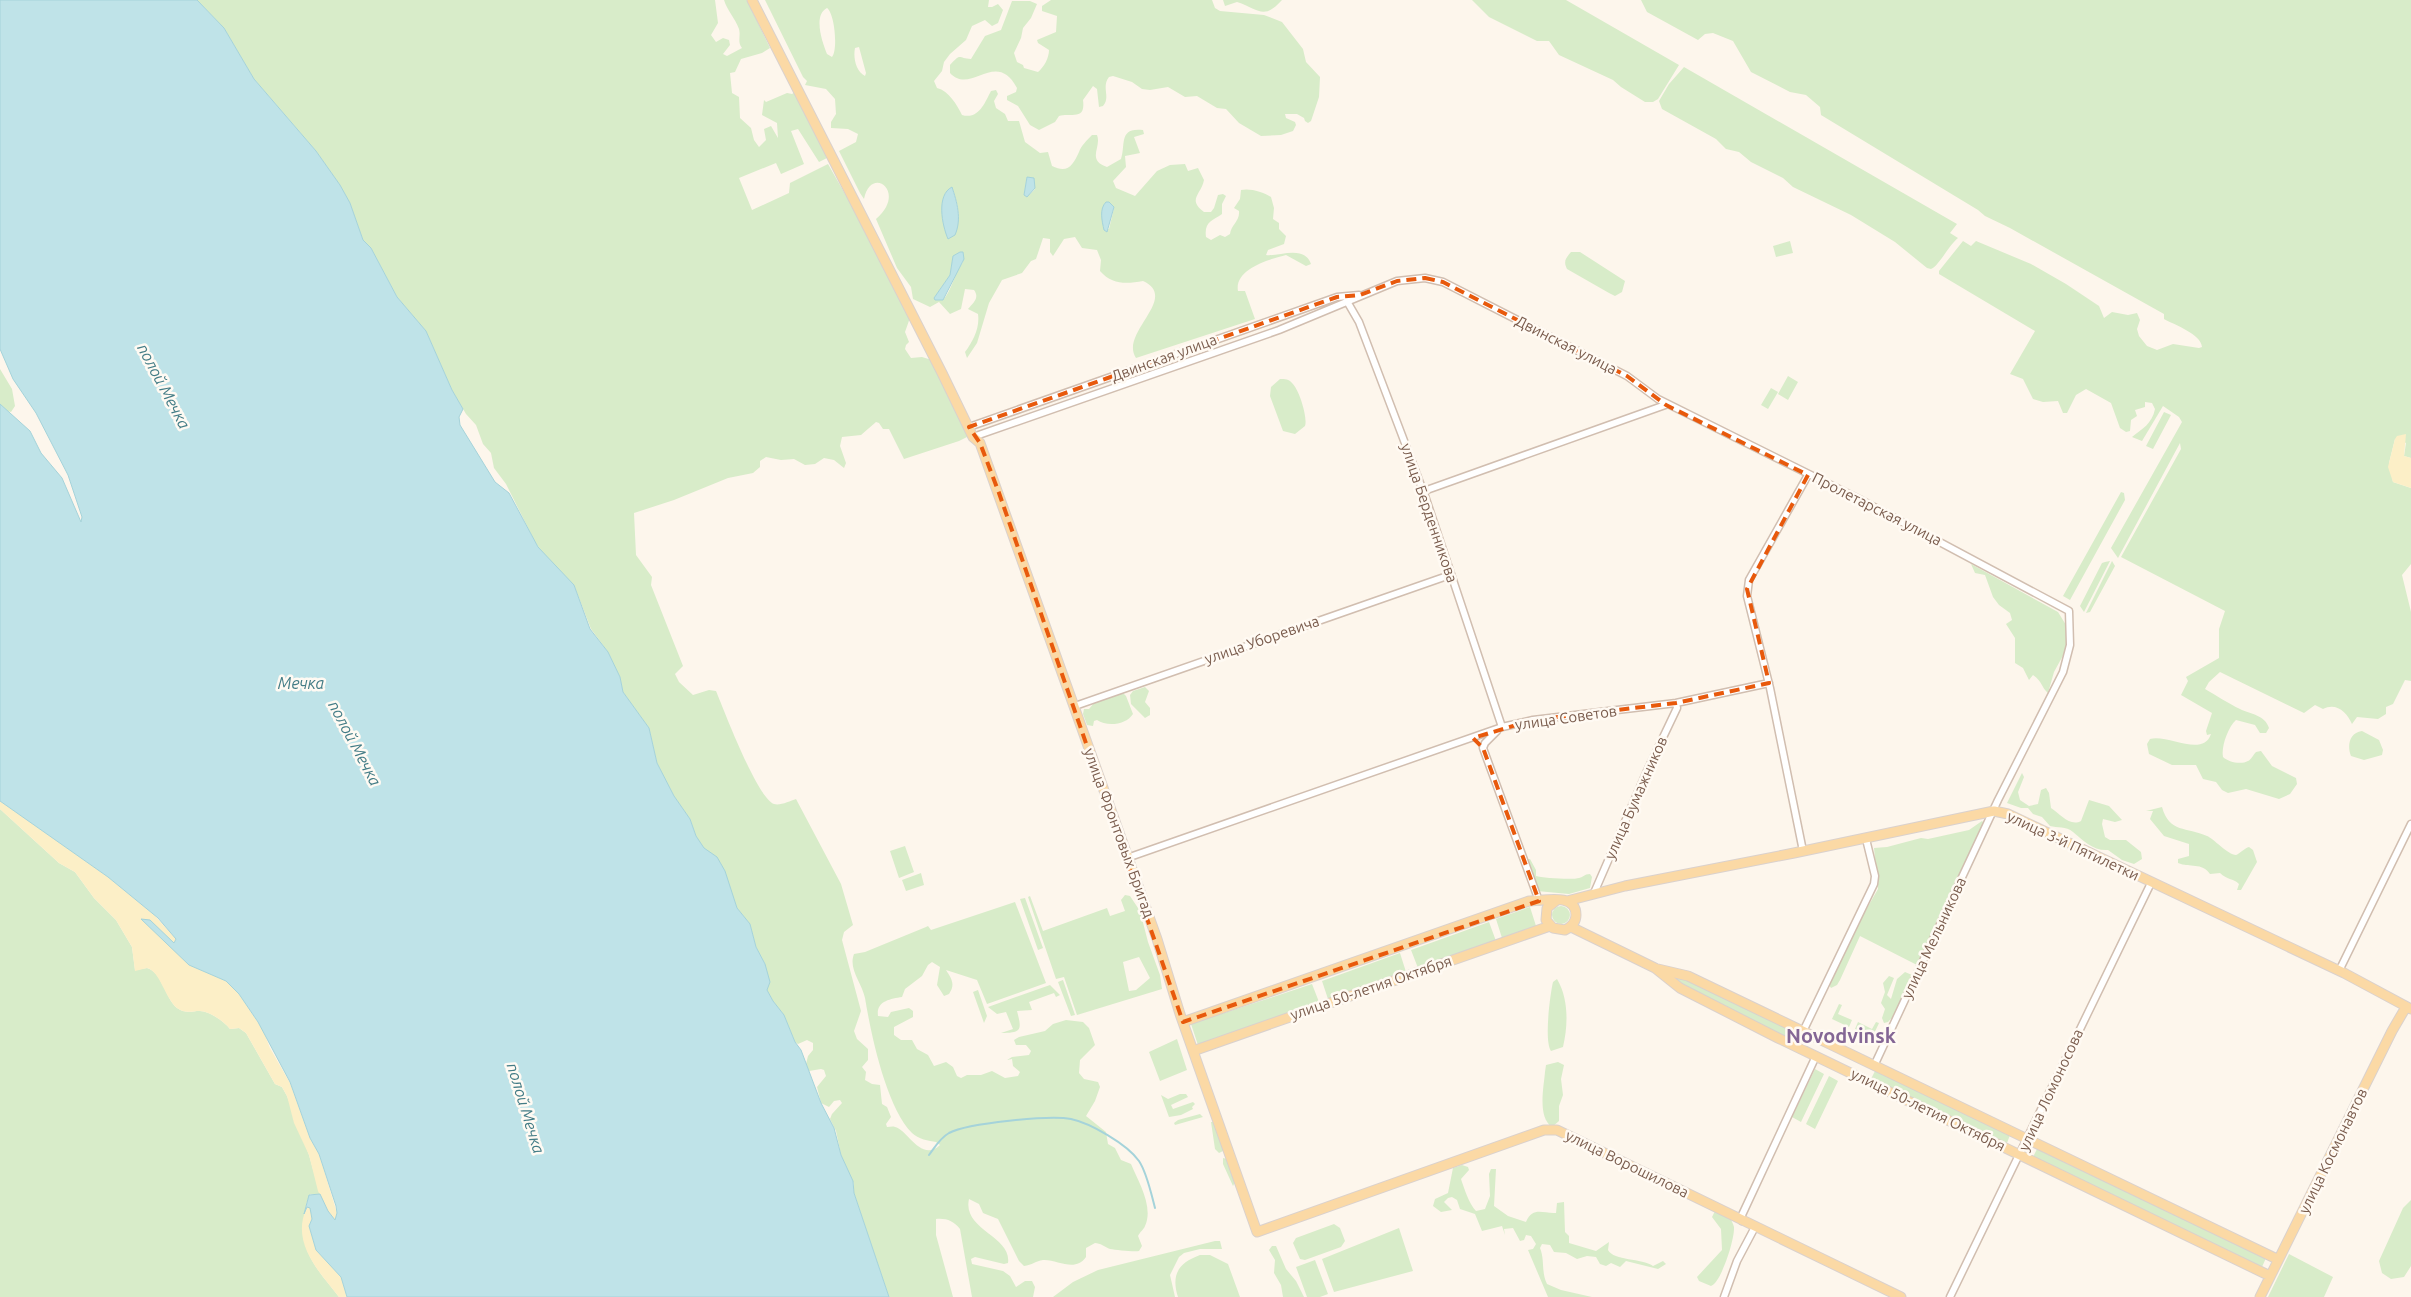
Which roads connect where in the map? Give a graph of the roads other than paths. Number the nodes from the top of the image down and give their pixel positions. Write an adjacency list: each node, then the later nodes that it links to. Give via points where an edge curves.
1 (752, 0): 8 (main road, улица Фронтовых Бригад)
2 (1360, 295): 3 (street, Двинская улица); 4 (street, Двинская улица, via 1407,279 1443,282 1627,376); 8 (street, Двинская улица, via 1337,296)
3 (1348, 303): 9 (street, Двинская улица); 11 (street, улица Берденникова, via 1359,322)
4 (1658, 398): 5 (street, Двинская улица); 6 (street)
5 (1668, 404): 6 (street); 7 (street, Двинская улица)
6 (1651, 411): 11 (street)
7 (1682, 411): 10 (street, Пролетарская улица)
8 (969, 427): 9 (main road, улица Фронтовых Бригад)
9 (973, 437): 16 (main road, улица Фронтовых Бригад, via 980,443)
10 (1808, 474): 13 (street, Пролетарская улица); 14 (street, via 1747,589)
11 (1424, 491): 12 (street, улица Берденникова)
12 (1450, 574): 16 (street, улица Уборевича); 17 (street, улица Берденникова)
13 (2069, 611): 20 (street, улица Мельникова, via 2070,646 2063,672)
14 (1769, 683): 15 (street, улица Советов); 23 (street)
15 (1676, 703): 17 (street, улица Советов, via 1533,720); 26 (street, улица Бумажников, via 1677,708)
16 (1074, 706): 24 (main road, улица Фронтовых Бригад)
17 (1502, 727): 18 (street, улица Советов); 19 (street)
18 (1474, 737): 19 (street); 24 (street, улица Советов)
19 (1483, 748): 28 (street)
20 (1994, 811): 22 (main road, улица 3-й Пятилетки); 25 (main road, улица 3-й Пятилетки, via 2008,814); 40 (street, улица Мельникова)
21 (2411, 824): 33 (street)
22 (1866, 839): 23 (main road, улица 3-й Пятилетки); 36 (street, via 1874,884)
23 (1803, 851): 26 (main road, улица 3-й Пятилетки)
24 (1127, 858): 35 (main road, улица Фронтовых Бригад)
25 (2151, 882): 33 (main road, улица 3-й Пятилетки); 41 (street, улица Ломоносова)
26 (1594, 893): 29 (main road, улица 3-й Пятилетки); 30 (main road, via 1580,904)
27 (1557, 900): 28 (main road, улица 50-летия Октября); 29 (main road); 31 (main road, via 1547,908)
28 (1539, 901): 31 (main road); 35 (main road, улица 50-летия Октября, via 1529,901)
29 (1567, 901): 30 (main road, via 1573,906)
30 (1574, 921): 31 (main road, via 1559,931); 32 (main road, улица 50-летия Октября, via 1590,936)
31 (1548, 922): 38 (main road, улица 50-летия Октября)
32 (1655, 968): 36 (main road, улица 50-летия Октября, via 1688,976); 37 (main road, улица 50-летия Октября, via 1680,988)
33 (2339, 971): 34 (main road, улица 3-й Пятилетки)
34 (2408, 1008): 46 (main road, улица Космонавтов, via 2392,1030)
35 (1183, 1022): 38 (main road, улица Фронтовых Бригад)
36 (1803, 1032): 37 (street); 40 (main road, улица 50-летия Октября)
37 (1796, 1046): 39 (main road, улица 50-летия Октября)
38 (1193, 1051): 45 (main road, улица Фронтовых Бригад)
39 (1816, 1056): 42 (main road, улица 50-летия Октября); 43 (street)
40 (1874, 1066): 41 (main road, улица 50-летия Октября)
41 (2027, 1138): 42 (street, улица Ломоносова); 46 (main road, улица 50-летия Октября)
42 (2021, 1155): 47 (main road, улица 50-летия Октября); 50 (street, улица Ломоносова)
43 (1742, 1221): 44 (main road, улица Ворошилова); 45 (main road, улица Ворошилова, via 1563,1131 1544,1130)
44 (1755, 1227): 48 (street, via 1737,1261); 49 (main road, улица Ворошилова)
45 (1258, 1232)
46 (2277, 1260): 47 (main road, улица Космонавтов)
47 (2270, 1276): 51 (main road, улица Космонавтов)
48 (1724, 1297)
49 (1901, 1297)
50 (1950, 1297)
51 (2260, 1297)

